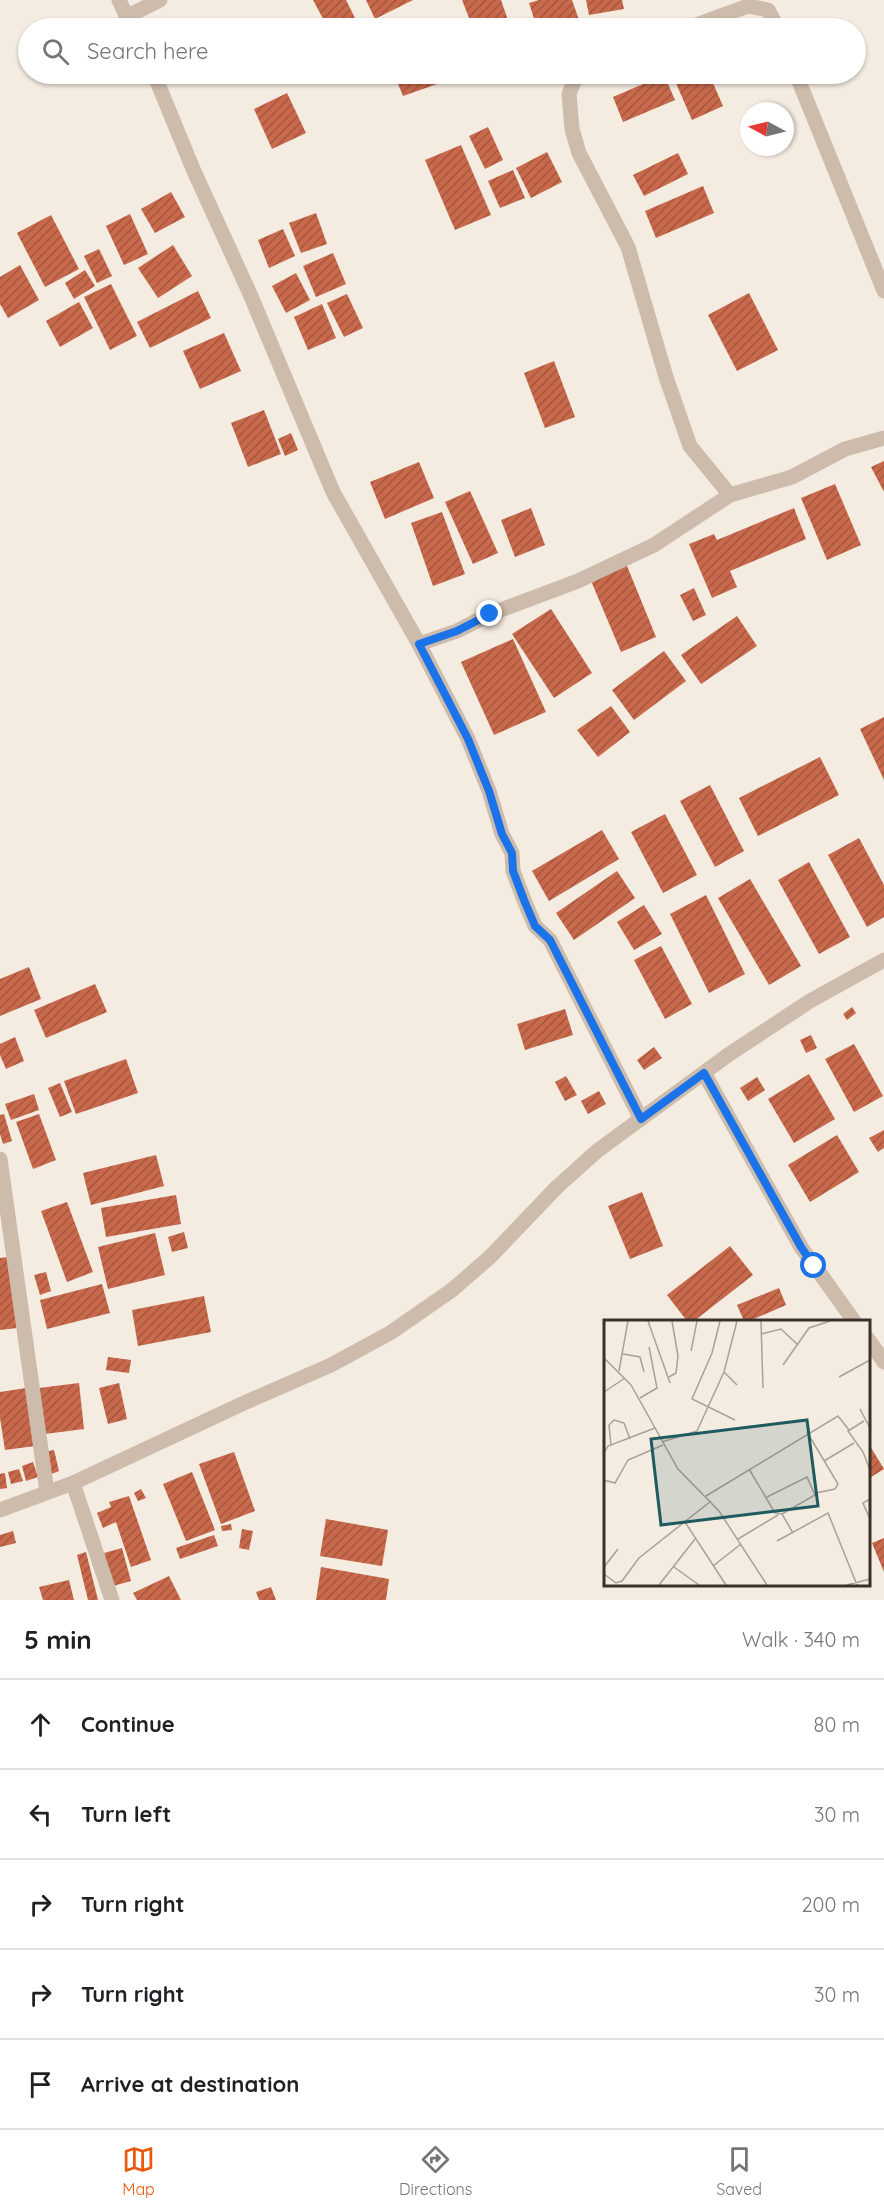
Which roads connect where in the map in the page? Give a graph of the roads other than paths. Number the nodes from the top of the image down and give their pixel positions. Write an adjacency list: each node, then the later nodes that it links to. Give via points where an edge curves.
1 (119, 0): 4 (street)
2 (160, 0): 5 (street)
3 (750, 3): 6 (street); 7 (street, via 768,10)
4 (127, 18)
5 (136, 18)
6 (713, 18)
7 (772, 18)
8 (158, 84): 14 (street, via 333,492)
9 (573, 84): 13 (street, via 569,94 572,129 579,153 628,247 690,446)
10 (800, 84): 11 (street)
11 (884, 291)
12 (884, 438): 13 (street, via 845,449 792,477)
13 (730, 495): 14 (street, via 654,545 578,581)
14 (419, 644): 17 (street, via 468,739 535,926 550,940)
15 (884, 960): 16 (street, via 810,1001)
16 (704, 1073): 17 (street); 19 (street, via 801,1247)
17 (641, 1119): 22 (street, via 557,1187 467,1277 390,1333 331,1365)
18 (0, 1159): 23 (street)
19 (853, 1320)
20 (869, 1342): 21 (street)
21 (883, 1360)
22 (73, 1483): 23 (street); 25 (street)
23 (47, 1492): 24 (street)
24 (0, 1510)
25 (112, 1600)

